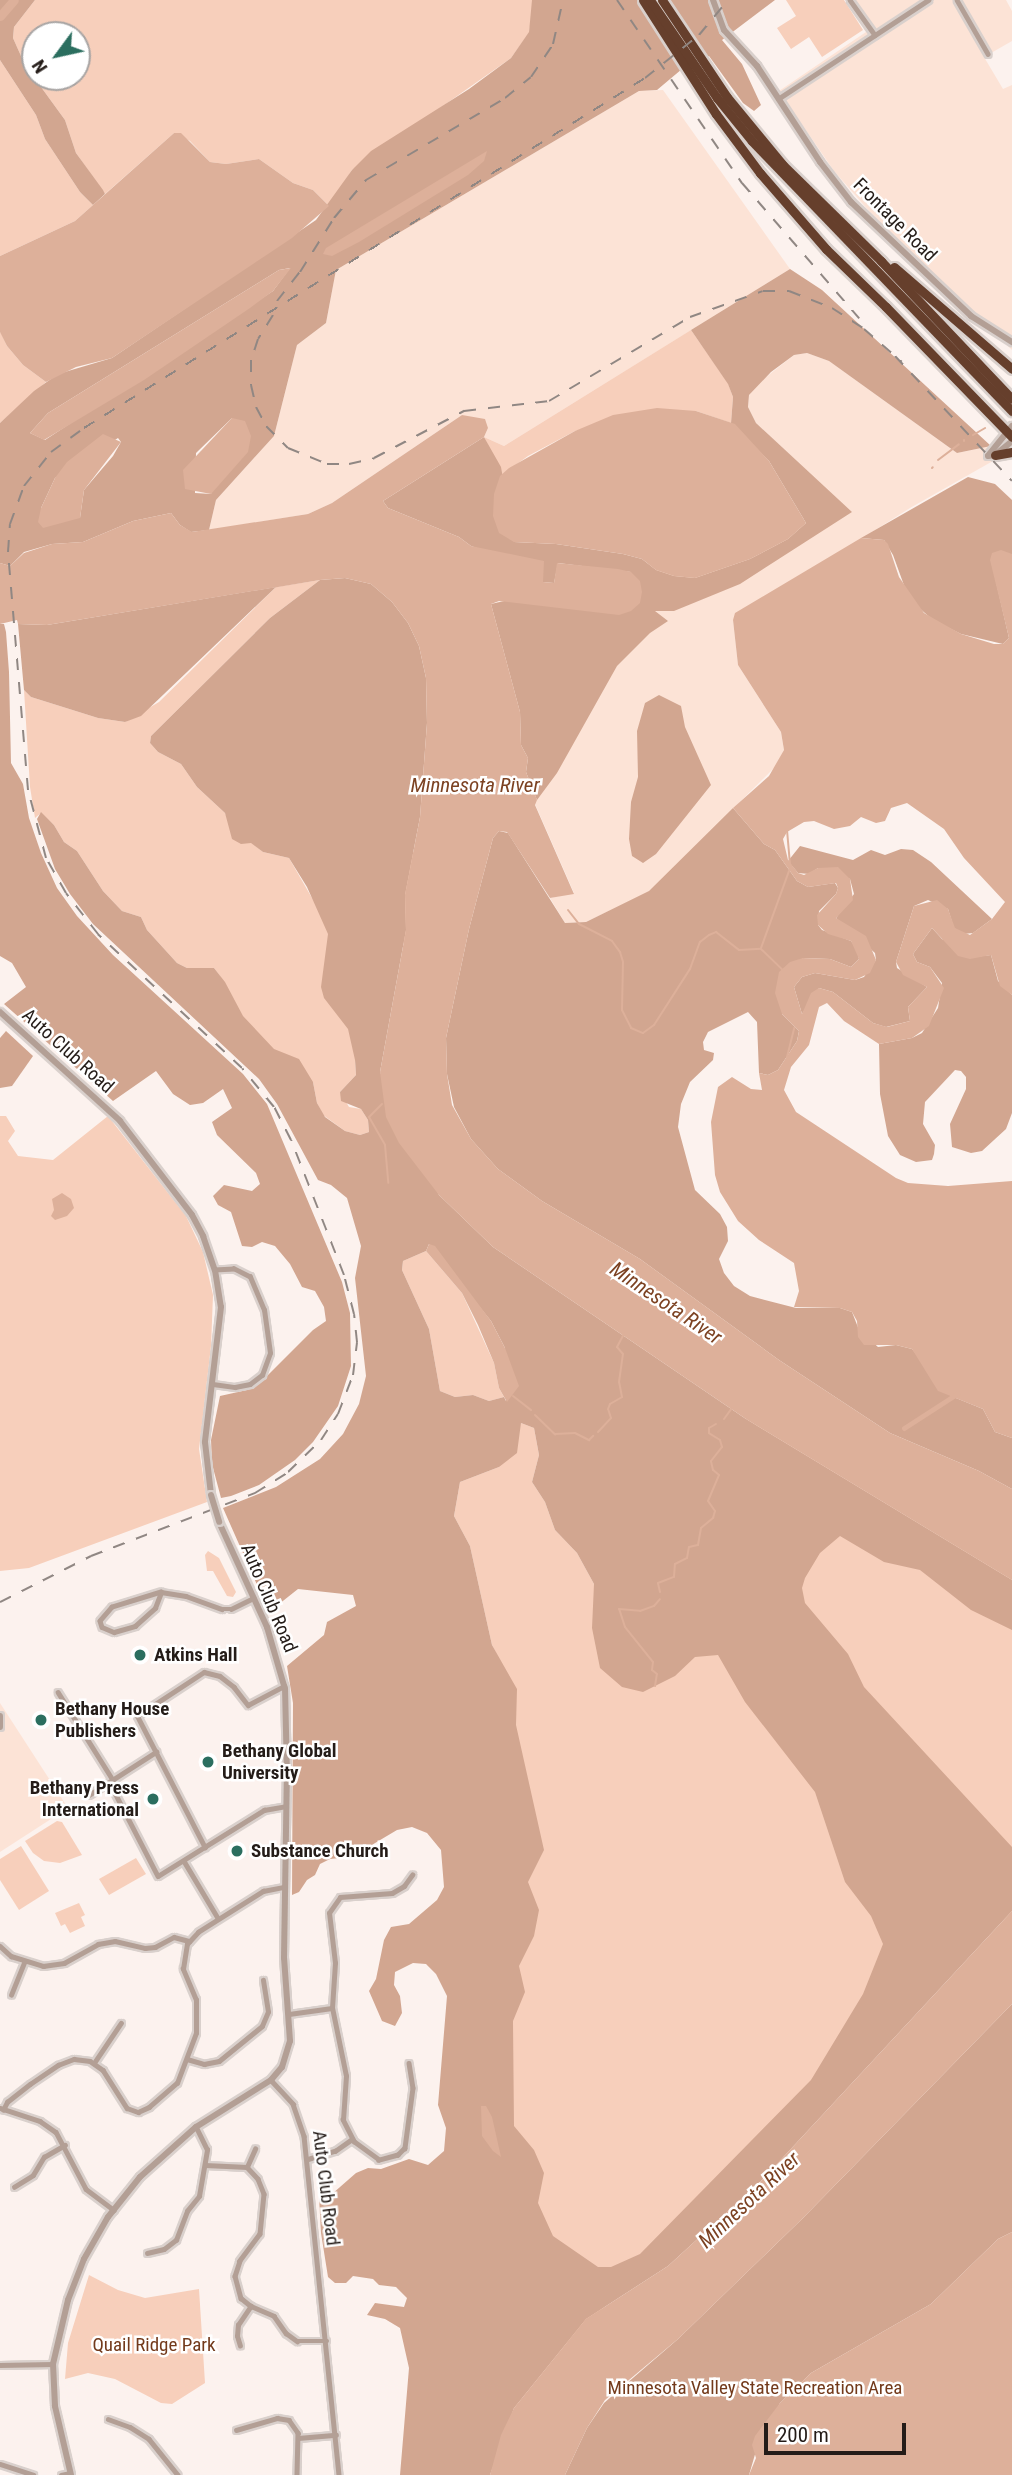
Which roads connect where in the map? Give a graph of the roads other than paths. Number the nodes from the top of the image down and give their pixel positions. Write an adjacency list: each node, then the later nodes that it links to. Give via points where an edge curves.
1 (643, 0): 16 (highway, via 716,114 769,184 826,249)
2 (650, 0): 14 (highway, via 752,141)
3 (662, 0): 11 (highway, via 727,97 774,154)
4 (713, 0): 10 (street, Frontage Road, via 724,30 757,66)
5 (850, 0): 8 (street)
6 (928, 0): 8 (street)
7 (957, 0): 9 (street)
8 (875, 35): 10 (street)
9 (989, 54)
10 (778, 99): 12 (street, Frontage Road, via 851,202 971,316)
11 (862, 242): 13 (highway); 14 (highway)
12 (1012, 342)
13 (1012, 369)
14 (1009, 400): 15 (highway)
15 (1012, 411)
16 (1011, 434): 18 (street); 18 (street, via 988,456)
17 (1012, 452): 18 (highway)
18 (995, 455)
19 (0, 1012): 20 (street, Auto Club Road, via 120,1121 192,1215)
20 (215, 1270): 21 (street, Auto Club Road, via 221,1307); 21 (street, via 234,1269 250,1277 264,1310 270,1353 262,1375 250,1384)
21 (213, 1384): 23 (street, Auto Club Road, bridge, via 205,1442 211,1495)
22 (161, 1592): 22 (street, via 155,1608 135,1626 114,1632 102,1627 100,1620 112,1606); 23 (street, via 222,1609)
23 (254, 1598): 24 (street, Auto Club Road)
24 (285, 1685): 28 (street, via 248,1705 220,1676 204,1672 137,1716); 31 (street, Auto Club Road)
25 (58, 1692): 29 (street)
26 (0, 1716): 27 (street)
27 (0, 1727)
28 (156, 1752): 29 (street); 32 (street)
29 (113, 1780): 30 (street); 33 (street, via 112,1787 158,1876)
30 (89, 1795)
31 (286, 1805): 32 (street, via 264,1810); 35 (street, Auto Club Road)
32 (205, 1848): 33 (street)
33 (184, 1861): 36 (street)
34 (412, 1875): 42 (street, via 392,1893 346,1894 333,1899 329,1913 335,1963)
35 (284, 1887): 36 (street, via 263,1891); 43 (street, Auto Club Road)
36 (218, 1918): 37 (street)
37 (189, 1941): 39 (street, via 174,1937 145,1948 115,1941 98,1944 64,1963 43,1966); 45 (street, via 182,1963 196,2000 198,2022)
38 (0, 1946): 39 (street)
39 (24, 1962): 41 (street)
40 (263, 1980): 45 (street, via 268,2012 262,2026 219,2061 204,2064)
41 (11, 1995)
42 (332, 2008): 43 (street); 51 (street, via 346,2067 343,2120)
43 (289, 2014): 48 (street, Auto Club Road, via 289,2049)
44 (121, 2023): 46 (street)
45 (187, 2059): 46 (street, via 177,2083 138,2112 127,2108)
46 (94, 2063): 49 (street, via 67,2061)
47 (409, 2063): 51 (street, via 414,2088 405,2148 379,2160)
48 (271, 2080): 50 (street); 54 (street, Auto Club Road, via 298,2112)
49 (1, 2109): 52 (street, via 49,2126)
50 (197, 2127): 55 (street, via 205,2142); 58 (street, via 158,2159)
51 (352, 2139): 54 (street, via 335,2151)
52 (65, 2145): 57 (street, via 44,2157 30,2178); 58 (street, via 86,2189)
53 (255, 2149): 56 (street)
54 (308, 2159): 61 (street, Auto Club Road)
55 (205, 2165): 56 (street); 59 (street, via 199,2196 187,2211 176,2240)
56 (247, 2167): 60 (street, via 258,2179 265,2202 260,2234 235,2276 237,2291)
57 (15, 2187)
58 (114, 2210): 63 (street, via 76,2279)
59 (147, 2253)
60 (251, 2306): 61 (street, via 274,2316 297,2341); 62 (street, via 238,2325)
61 (327, 2342): 67 (street, Auto Club Road)
62 (240, 2346)
63 (53, 2364): 64 (street); 70 (street, via 55,2406)
64 (0, 2365)
65 (108, 2419): 73 (street, via 149,2439)
66 (236, 2430): 68 (street, via 283,2418 293,2423)
67 (336, 2435): 68 (street); 75 (street, Auto Club Road)
68 (298, 2438): 74 (street)
69 (0, 2464): 71 (street)
70 (70, 2474): 72 (street)
71 (33, 2475)
72 (61, 2475)
73 (178, 2475)
74 (297, 2475)
75 (339, 2475)

